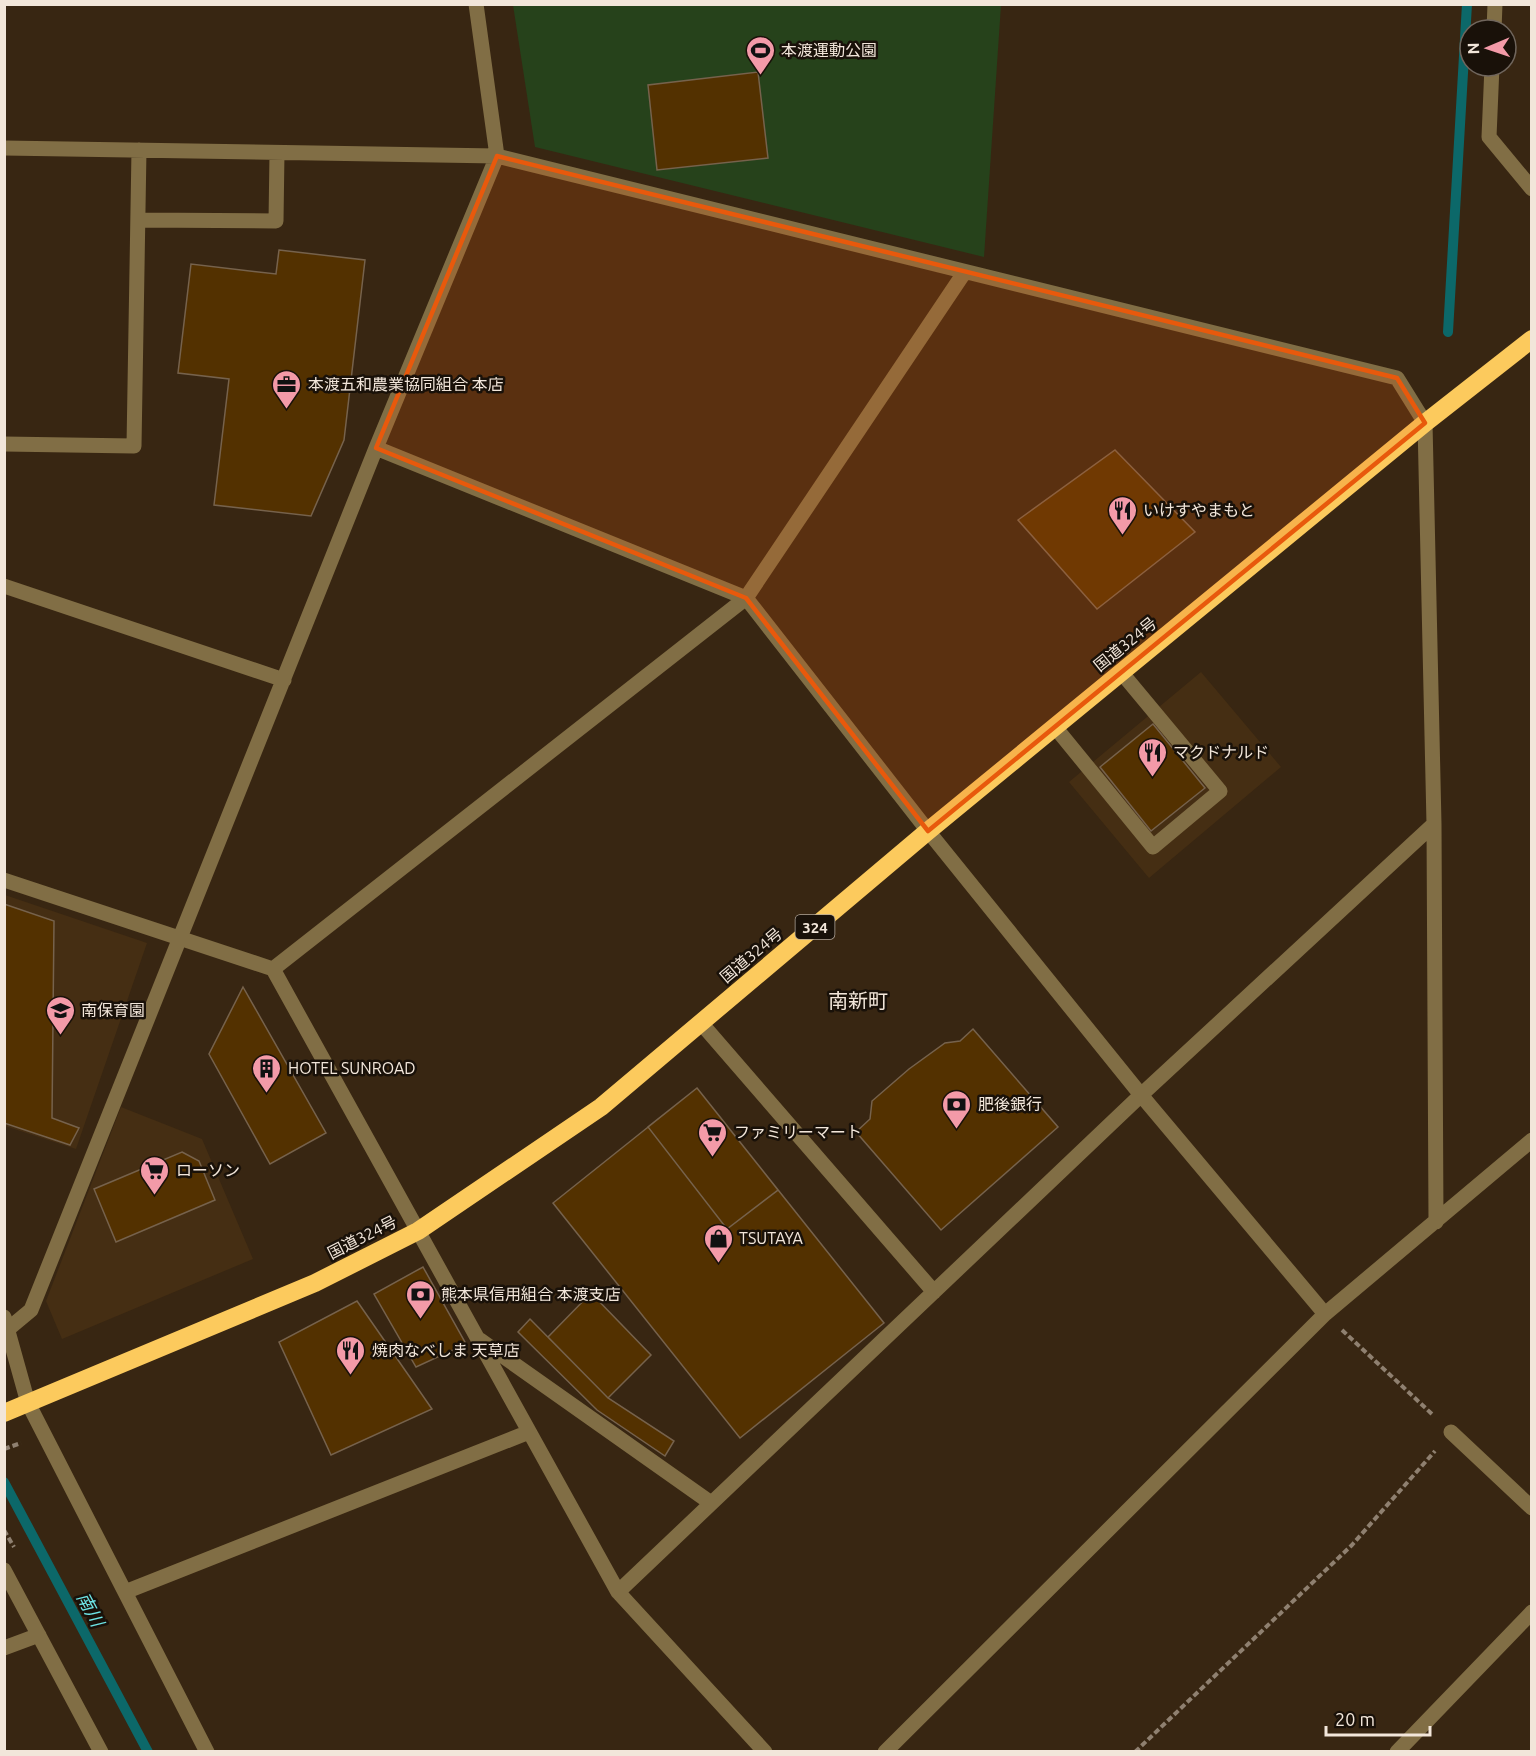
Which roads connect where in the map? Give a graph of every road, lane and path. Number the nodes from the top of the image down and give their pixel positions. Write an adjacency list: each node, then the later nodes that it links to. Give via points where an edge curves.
1 (476, 4): 6 (street)
2 (1491, 78): 7 (street, via 1489,137)
3 (4, 148): 4 (street)
4 (139, 150): 5 (street); 8 (street)
5 (277, 153): 6 (street); 8 (street, via 276,221)
6 (497, 156): 9 (street); 13 (street)
7 (1532, 189)
8 (138, 220): 12 (street, via 134,446)
9 (964, 273): 11 (street, via 1397,378); 15 (street)
10 (1532, 339): 11 (highway, 国道324号 / 324)
11 (1425, 423): 16 (highway, 国道324号 / 324); 19 (street)
12 (4, 444)
13 (376, 448): 15 (street); 17 (street)
14 (4, 586): 17 (street)
15 (746, 598): 20 (street); 23 (street)
16 (1121, 672): 18 (highway, 国道324号 / 324); 18 (street, via 1220,791 1153,847)
17 (284, 680): 22 (street)
18 (1055, 727): 20 (highway, 国道324号 / 324)
19 (1434, 824): 25 (street); 27 (street)
20 (928, 831): 24 (highway, 国道324号 / 324); 25 (street)
21 (4, 880): 22 (street)
22 (181, 937): 23 (street); 31 (street, via 31,1310)
23 (273, 969): 28 (street)
24 (702, 1023): 28 (highway, 国道324号 / 324, via 601,1107); 29 (street)
25 (1141, 1095): 29 (street); 30 (street)
26 (1532, 1140): 27 (street)
27 (1437, 1222): 30 (street)
28 (418, 1231): 32 (street); 33 (highway, 国道324号 / 324, via 315,1282)
29 (934, 1292): 36 (street)
30 (1325, 1314): 35 (path); 47 (street)
31 (6, 1323): 33 (street)
32 (477, 1338): 34 (street); 36 (street)
33 (15, 1409): 39 (street)
34 (529, 1432): 39 (street); 40 (street)
35 (1451, 1432): 37 (street); 48 (path, via 1352,1545)
36 (711, 1503): 40 (street)
37 (1532, 1508)
38 (4, 1570): 42 (street)
39 (125, 1592): 45 (street)
40 (618, 1592): 46 (street)
41 (1532, 1612): 49 (street)
42 (39, 1635): 43 (street); 44 (street)
43 (4, 1648)
44 (101, 1752)
45 (207, 1752)
46 (765, 1752)
47 (885, 1752)
48 (1135, 1752)
49 (1397, 1752)

